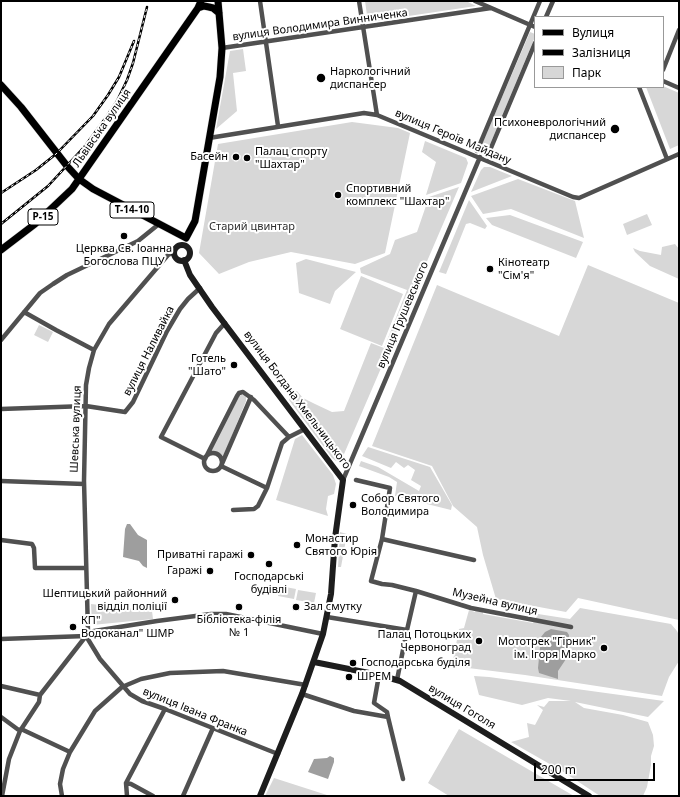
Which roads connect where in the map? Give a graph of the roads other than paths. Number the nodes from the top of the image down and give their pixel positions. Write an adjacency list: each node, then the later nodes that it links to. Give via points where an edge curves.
1 (202, 1): 8 (main road, Львівська вулиця)
2 (218, 1): 10 (main road)
3 (260, 1): 16 (street)
4 (359, 1): 14 (street)
5 (475, 1): 9 (street)
6 (540, 1): 11 (street)
7 (553, 1): 12 (street)
8 (198, 8): 10 (main road, via 209,6); 32 (main road, Львівська вулиця)
9 (491, 8): 13 (street); 14 (street, вулиця Володимира Винниченка)
10 (219, 13): 18 (main road)
11 (535, 16)
12 (546, 16)
13 (532, 26): 27 (street)
14 (364, 27): 16 (street, вулиця Володимира Винниченка); 24 (street)
15 (679, 30): 19 (street)
16 (266, 42): 18 (street, вулиця Володимира Винниченка); 25 (street)
17 (534, 46): 29 (street)
18 (222, 48): 26 (main road, via 220,77)
19 (664, 68)
20 (664, 81): 23 (street)
21 (1, 85): 32 (main road)
22 (639, 88): 31 (street)
23 (679, 88)
24 (377, 115): 25 (street, вулиця Героїв Майдану, via 364,114); 30 (street, вулиця Героїв Майдану)
25 (278, 126): 26 (street, вулиця Героїв Майдану)
26 (209, 138): 34 (main road, via 195,221)
27 (477, 151)
28 (679, 154): 31 (street, вулиця Героїв Майдану)
29 (488, 155)
30 (480, 157): 31 (street, вулиця Героїв Майдану, via 579,198); 51 (street, вулиця Грушевського)
31 (667, 159)
32 (79, 179): 33 (main road, Т-14-10); 36 (main road, Львівська вулиця / Р-15, via 35,224)
33 (159, 224): 34 (main road, Т-14-10); 40 (street, via 138,241 53,284 40,293)
34 (186, 238): 35 (main road)
35 (184, 246): 37 (main road, via 178,246); 38 (main road, via 189,253 188,258)
36 (1, 250)
37 (174, 252): 38 (main road, via 177,259); 43 (street, Шевська вулиця, via 168,255 109,324)
38 (184, 260): 39 (main road, вулиця Богдана Хмельницького, via 190,275)
39 (200, 288): 41 (main road, вулиця Богдана Хмельницького); 45 (street, вулиця Наливайка, via 180,309 125,412)
40 (24, 312): 42 (street); 43 (street)
41 (225, 323): 47 (main road, вулиця Богдана Хмельницького); 49 (street, via 216,333 161,437)
42 (1, 340)
43 (94, 350): 45 (street, Шевська вулиця, via 88,374)
44 (251, 397): 48 (street); 49 (street, via 243,392 239,393); 50 (street)
45 (86, 406): 46 (street); 54 (street, Шевська вулиця)
46 (1, 409)
47 (305, 429): 48 (street); 51 (main road, вулиця Богдана Хмельницького)
48 (289, 437): 55 (street, via 282,443)
49 (206, 459): 50 (street, via 205,464 211,470); 50 (street, via 210,454 217,454 221,459)
50 (221, 466): 55 (street)
51 (342, 480): 62 (main road, вулиця Богдана Хмельницького)
52 (356, 480): 57 (street, Музейна вулиця, via 390,488)
53 (1, 481): 54 (street)
54 (84, 484): 60 (street, Шевська вулиця)
55 (266, 488): 56 (street, via 254,509)
56 (233, 510)
57 (382, 539): 59 (street); 61 (street, Музейна вулиця, via 371,581)
58 (1, 540): 60 (street, via 32,544 35,568)
59 (474, 560)
60 (86, 568): 65 (street, Шевська вулиця)
61 (416, 591): 63 (street, Музейна вулиця, via 471,608); 64 (street)
62 (327, 617): 64 (street); 66 (main road, вулиця Богдана Хмельницького)
63 (571, 627)
64 (407, 630): 70 (street)
65 (87, 634): 66 (street, via 211,614 226,614); 67 (street); 73 (street, вулиця Івана Франка, via 100,658); 75 (street)
66 (323, 634): 68 (main road, вулиця Богдана Хмельницького)
67 (1, 639)
68 (314, 662): 69 (main road, вулиця Гоголя); 71 (main road, вулиця Богдана Хмельницького)
69 (379, 675): 70 (main road, вулиця Гоголя); 78 (street, via 374,703 387,712)
70 (397, 680): 92 (main road, вулиця Гоголя)
71 (306, 685): 73 (street, via 223,671 170,673); 74 (main road, вулиця Богдана Хмельницького)
72 (1, 686): 75 (street)
73 (122, 686): 76 (street, вулиця Івана Франка, via 136,698); 81 (street, via 95,711)
74 (302, 694): 78 (street, via 354,711); 82 (main road, вулиця Богдана Хмельницького)
75 (40, 695): 80 (street)
76 (166, 709): 79 (street, вулиця Івана Франка); 85 (street)
77 (1, 717): 80 (street)
78 (388, 717): 84 (street)
79 (213, 728): 82 (street, вулиця Івана Франка); 90 (street)
80 (21, 730): 81 (street); 83 (street)
81 (70, 752): 87 (street, via 60,784)
82 (278, 754): 91 (main road, вулиця Богдана Хмельницького)
83 (3, 778): 86 (street)
84 (403, 779)
85 (126, 783): 88 (street); 89 (street)
86 (2, 796)
87 (62, 796)
88 (126, 796)
89 (153, 796)
90 (183, 796)
91 (260, 796)
92 (589, 796)

